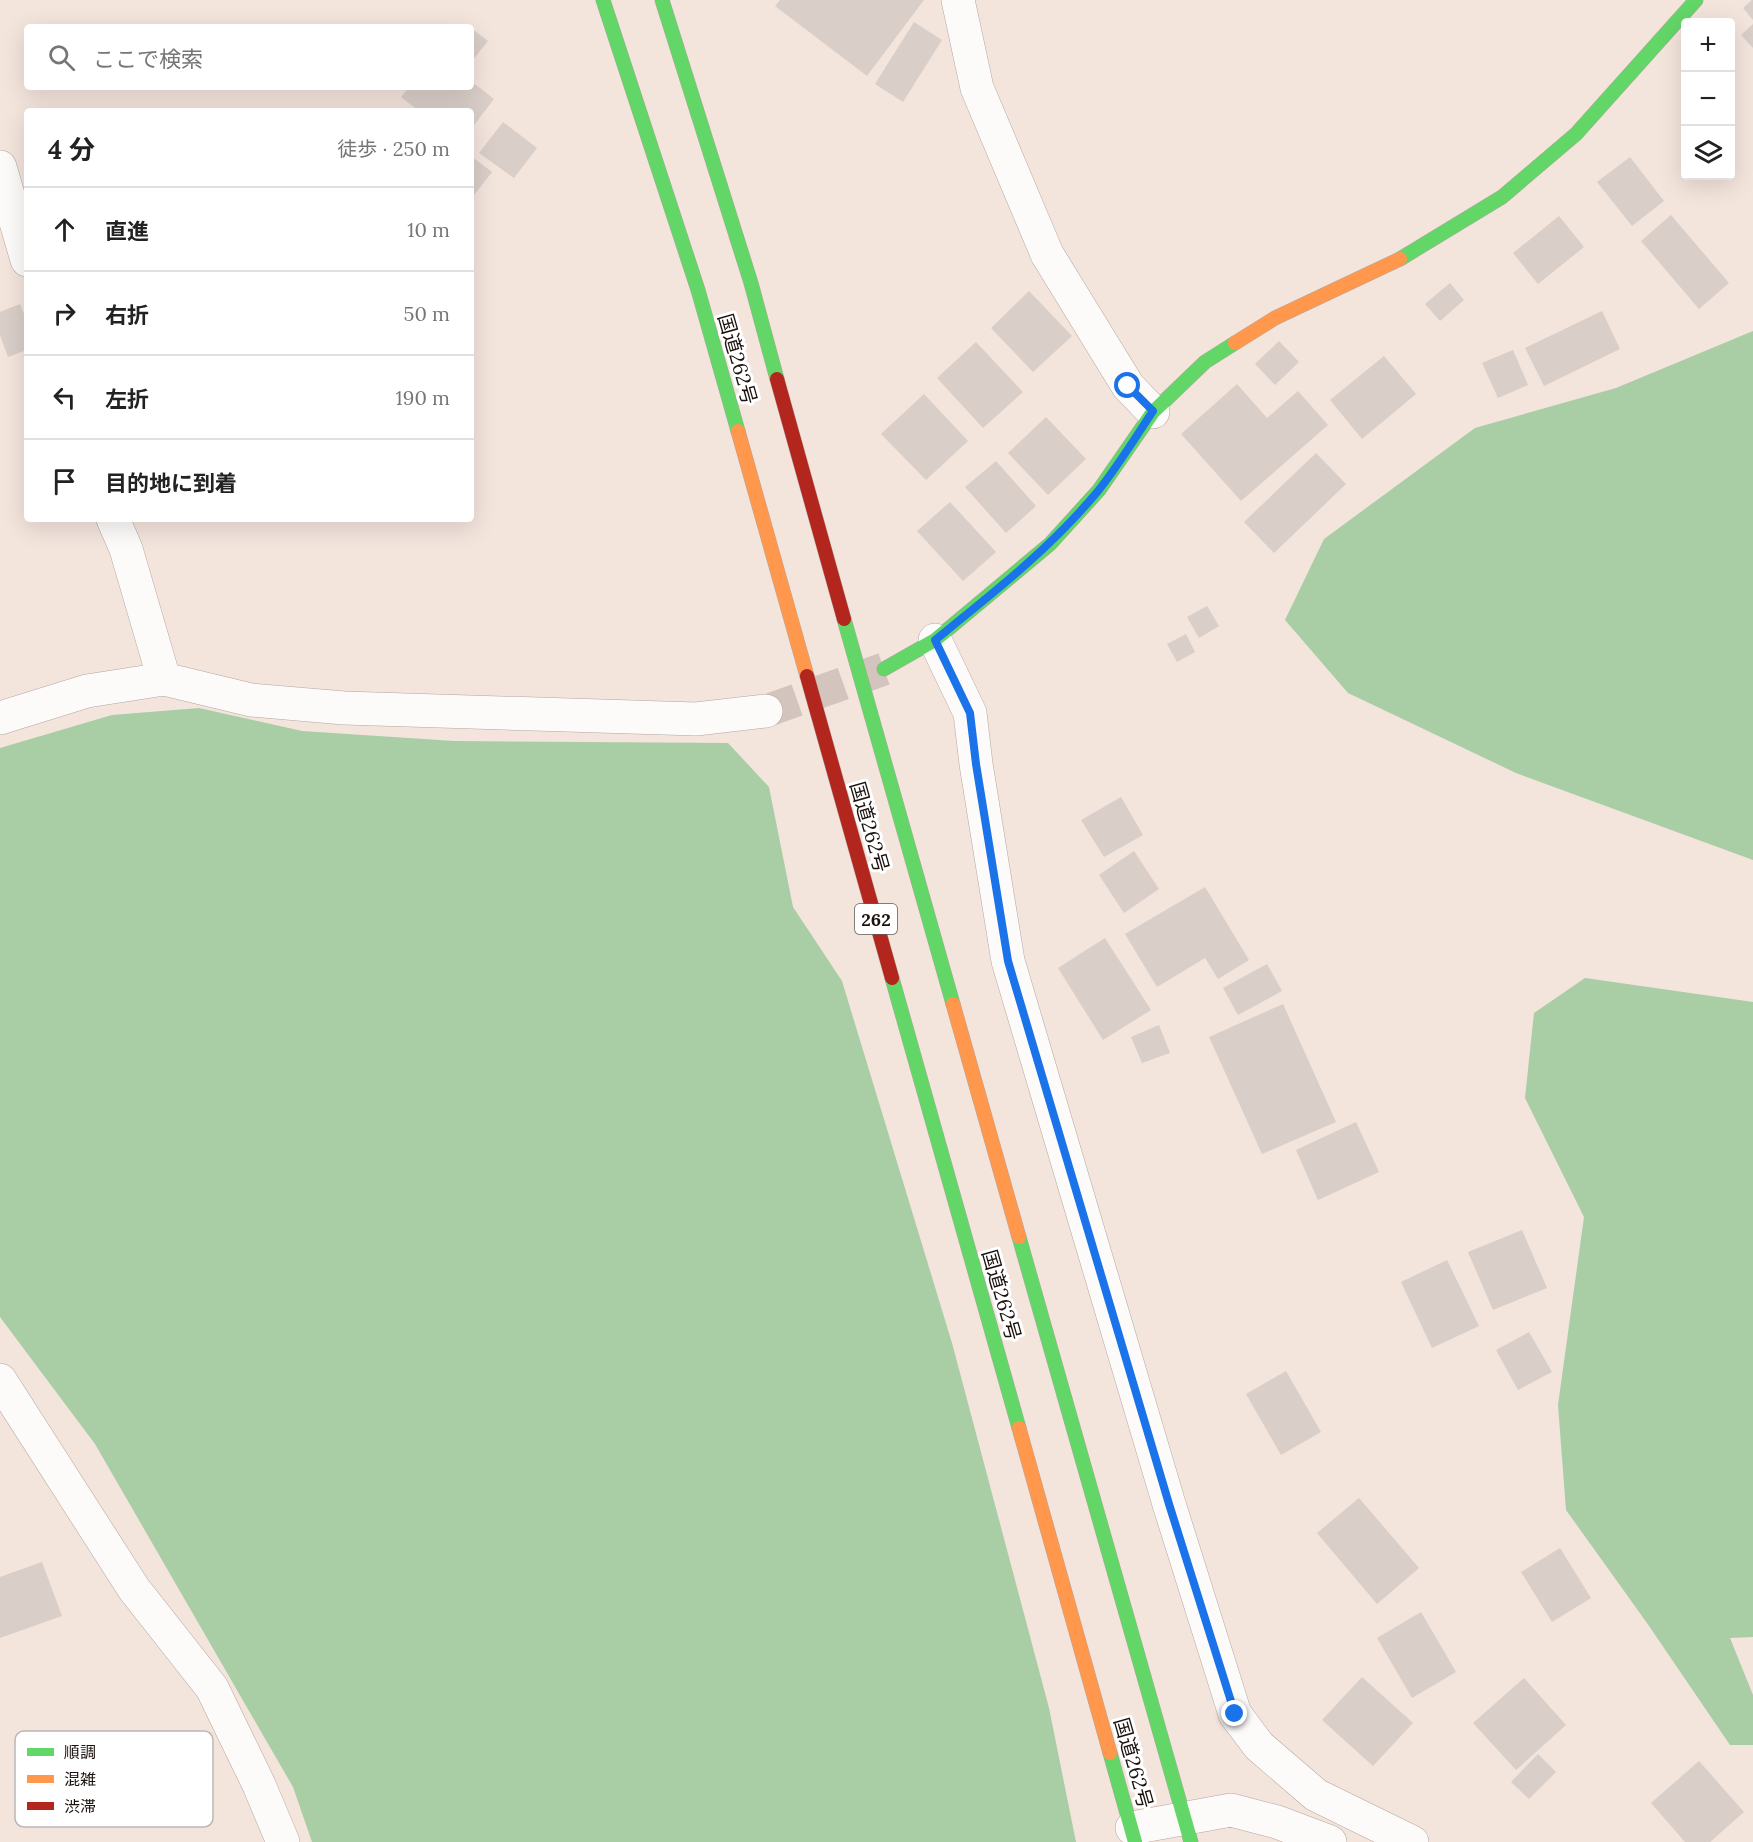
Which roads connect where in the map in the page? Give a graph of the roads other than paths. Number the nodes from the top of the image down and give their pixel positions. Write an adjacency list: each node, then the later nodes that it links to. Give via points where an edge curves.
1 (603, 0): 16 (main road, 国道262号 / 262, via 698,290)
2 (662, 0): 15 (main road, 国道262号 / 262, via 751,283)
3 (958, 0): 7 (street, via 977,88 1047,254 1128,386)
4 (1696, 0): 7 (main road, via 1576,134 1502,197 1398,260 1275,318 1205,362)
5 (0, 167): 6 (street)
6 (24, 250)
7 (1153, 411): 9 (main road, via 1099,490 1050,544)
8 (114, 522): 11 (street, via 126,549)
9 (935, 640): 10 (main road); 17 (street, via 970,713 1008,961 1235,1714 1259,1746 1316,1795)
10 (884, 669)
11 (164, 679): 12 (street, via 251,700 344,708 696,719); 13 (street, via 87,691)
12 (766, 711)
13 (0, 718)
14 (0, 1380): 18 (street, via 134,1589 212,1688)
15 (1188, 1830): 16 (street); 19 (street, via 1232,1810)
16 (1134, 1835)
17 (1395, 1839)
18 (283, 1842)
19 (1330, 1842)

